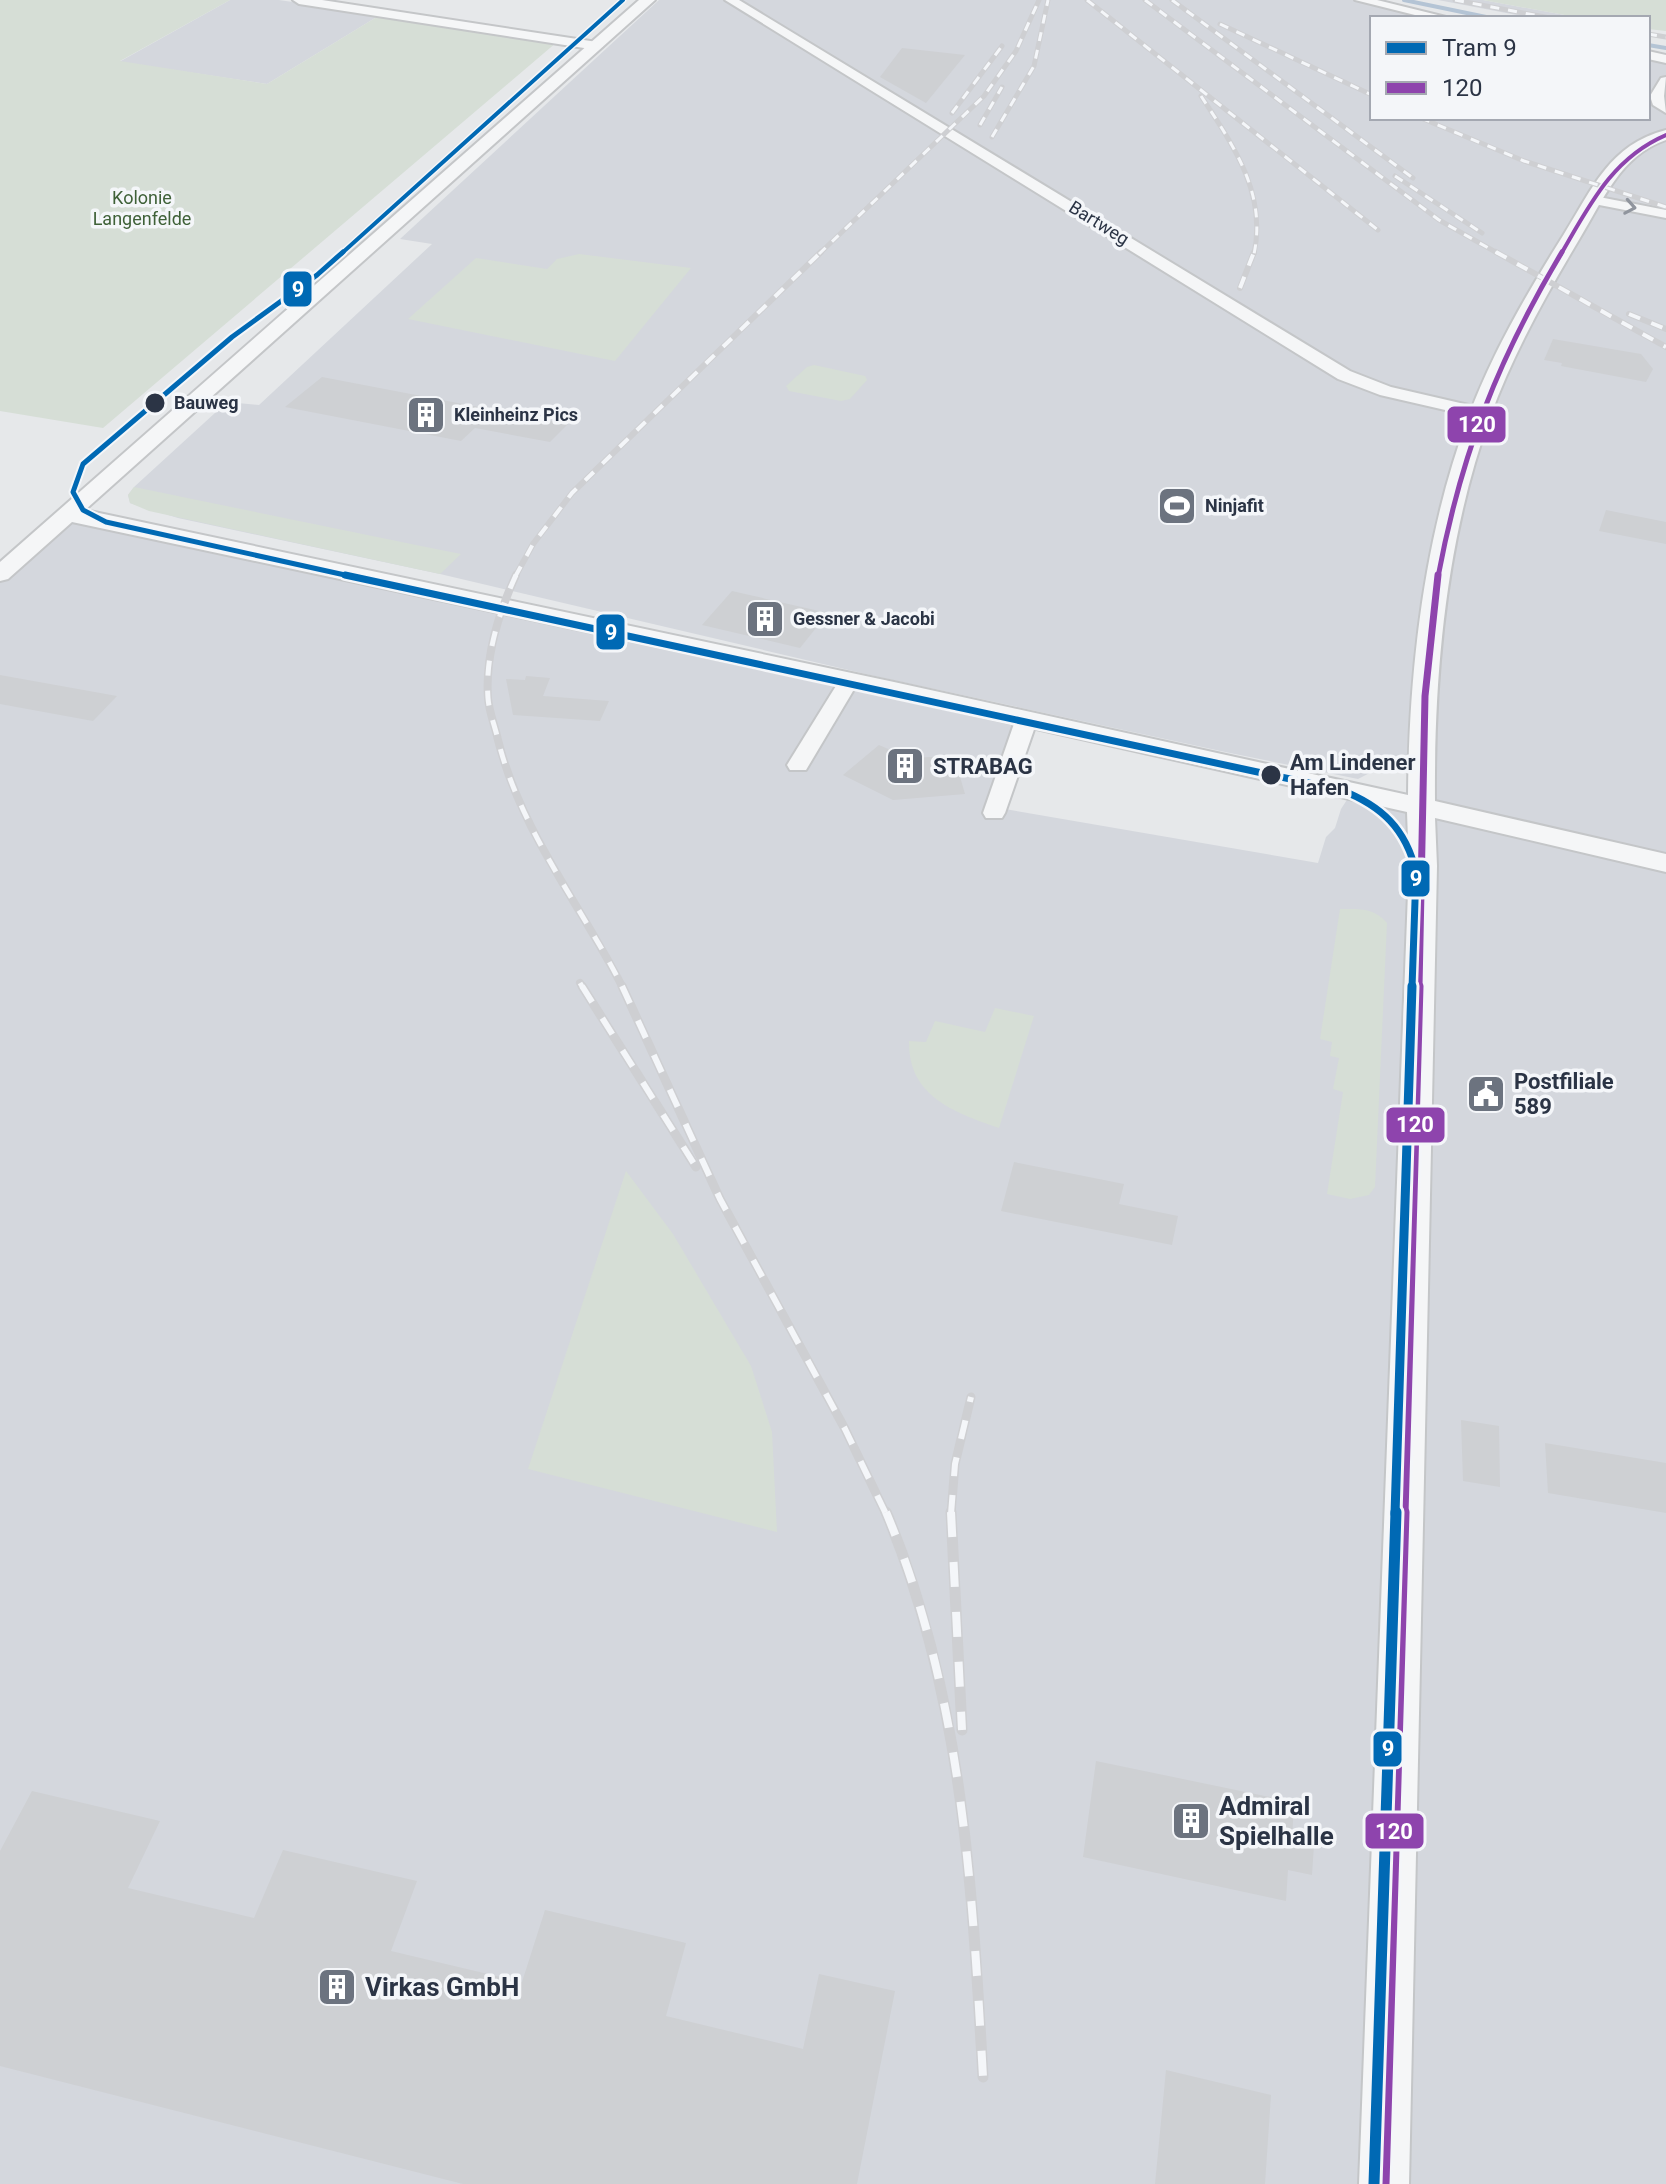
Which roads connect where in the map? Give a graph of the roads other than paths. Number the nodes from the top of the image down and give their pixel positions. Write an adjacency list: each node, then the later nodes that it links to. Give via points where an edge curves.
1 (299, 0): 6 (street)
2 (648, 0): 6 (street)
3 (731, 0): 12 (street, Bartweg, via 1344,375 1386,391)
4 (1361, 0): 5 (street)
5 (1435, 16)
6 (597, 46): 13 (street)
7 (1666, 81): 8 (street, via 1657,96)
8 (1666, 109)
9 (1666, 135): 10 (street, via 1629,151)
10 (1594, 200): 11 (street, one-way to 11); 12 (street, via 1521,323)
11 (1666, 214)
12 (1480, 413): 18 (street, via 1437,588)
13 (66, 514): 14 (street); 15 (street)
14 (0, 574)
15 (849, 681): 16 (street); 17 (street)
16 (1027, 718): 18 (street); 19 (street)
17 (798, 765)
18 (1419, 803): 20 (street); 21 (street, via 1423,866)
19 (994, 813)
20 (1666, 863)
21 (1384, 2184)

